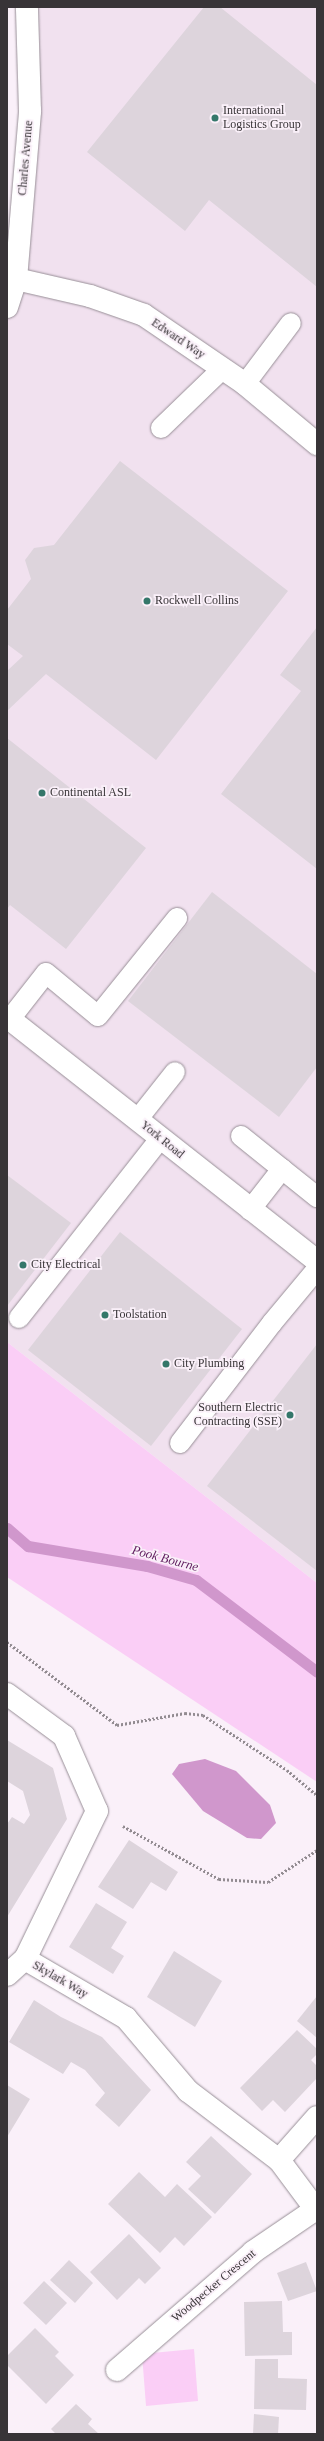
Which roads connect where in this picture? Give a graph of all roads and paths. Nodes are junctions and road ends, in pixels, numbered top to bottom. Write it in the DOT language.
graph roads {
  1 [pos="27,7"];
  2 [pos="16,279"];
  3 [pos="7,307"];
  4 [pos="291,323"];
  5 [pos="222,369"];
  6 [pos="245,384"];
  7 [pos="161,428"];
  8 [pos="317,444"];
  9 [pos="178,918"];
  10 [pos="9,1018"];
  11 [pos="174,1072"];
  12 [pos="137,1120"];
  13 [pos="241,1136"];
  14 [pos="160,1138"];
  15 [pos="282,1169"];
  16 [pos="317,1197"];
  17 [pos="250,1210"];
  18 [pos="317,1261"];
  19 [pos="317,1269"];
  20 [pos="19,1318"];
  21 [pos="180,1443"];
  22 [pos="7,1642"];
  23 [pos="7,1694"];
  24 [pos="317,1794"];
  25 [pos="96,1810"];
  26 [pos="317,1850"];
  27 [pos="25,1959"];
  28 [pos="7,1975"];
  29 [pos="317,2117"];
  30 [pos="278,2160"];
  31 [pos="316,2210"];
  32 [pos="117,2370"];
  1 -- 2 [label="street, Charles Avenue"];
  2 -- 3 [label="street, Charles Avenue"];
  2 -- 5 [label="street, Edward Way"];
  4 -- 6 [label="lane"];
  5 -- 6 [label="street, Edward Way"];
  5 -- 7 [label="lane"];
  6 -- 8 [label="street, Edward Way"];
  9 -- 10 [label="lane"];
  10 -- 12 [label="street, York Road"];
  11 -- 12 [label="lane"];
  12 -- 14 [label="street, York Road"];
  13 -- 15 [label="lane"];
  14 -- 17 [label="street, York Road"];
  14 -- 20 [label="lane"];
  15 -- 16 [label="lane"];
  15 -- 17 [label="lane"];
  17 -- 18 [label="street, York Road"];
  19 -- 21 [label="lane"];
  22 -- 24 [label="path"];
  23 -- 25 [label="street"];
  25 -- 26 [label="path"];
  25 -- 27 [label="street, Skylark Way"];
  27 -- 28 [label="street"];
  27 -- 30 [label="street, Skylark Way"];
  29 -- 30 [label="street"];
  30 -- 31 [label="street, Woodpecker Crescent"];
  31 -- 32 [label="street, Woodpecker Crescent"];
}
